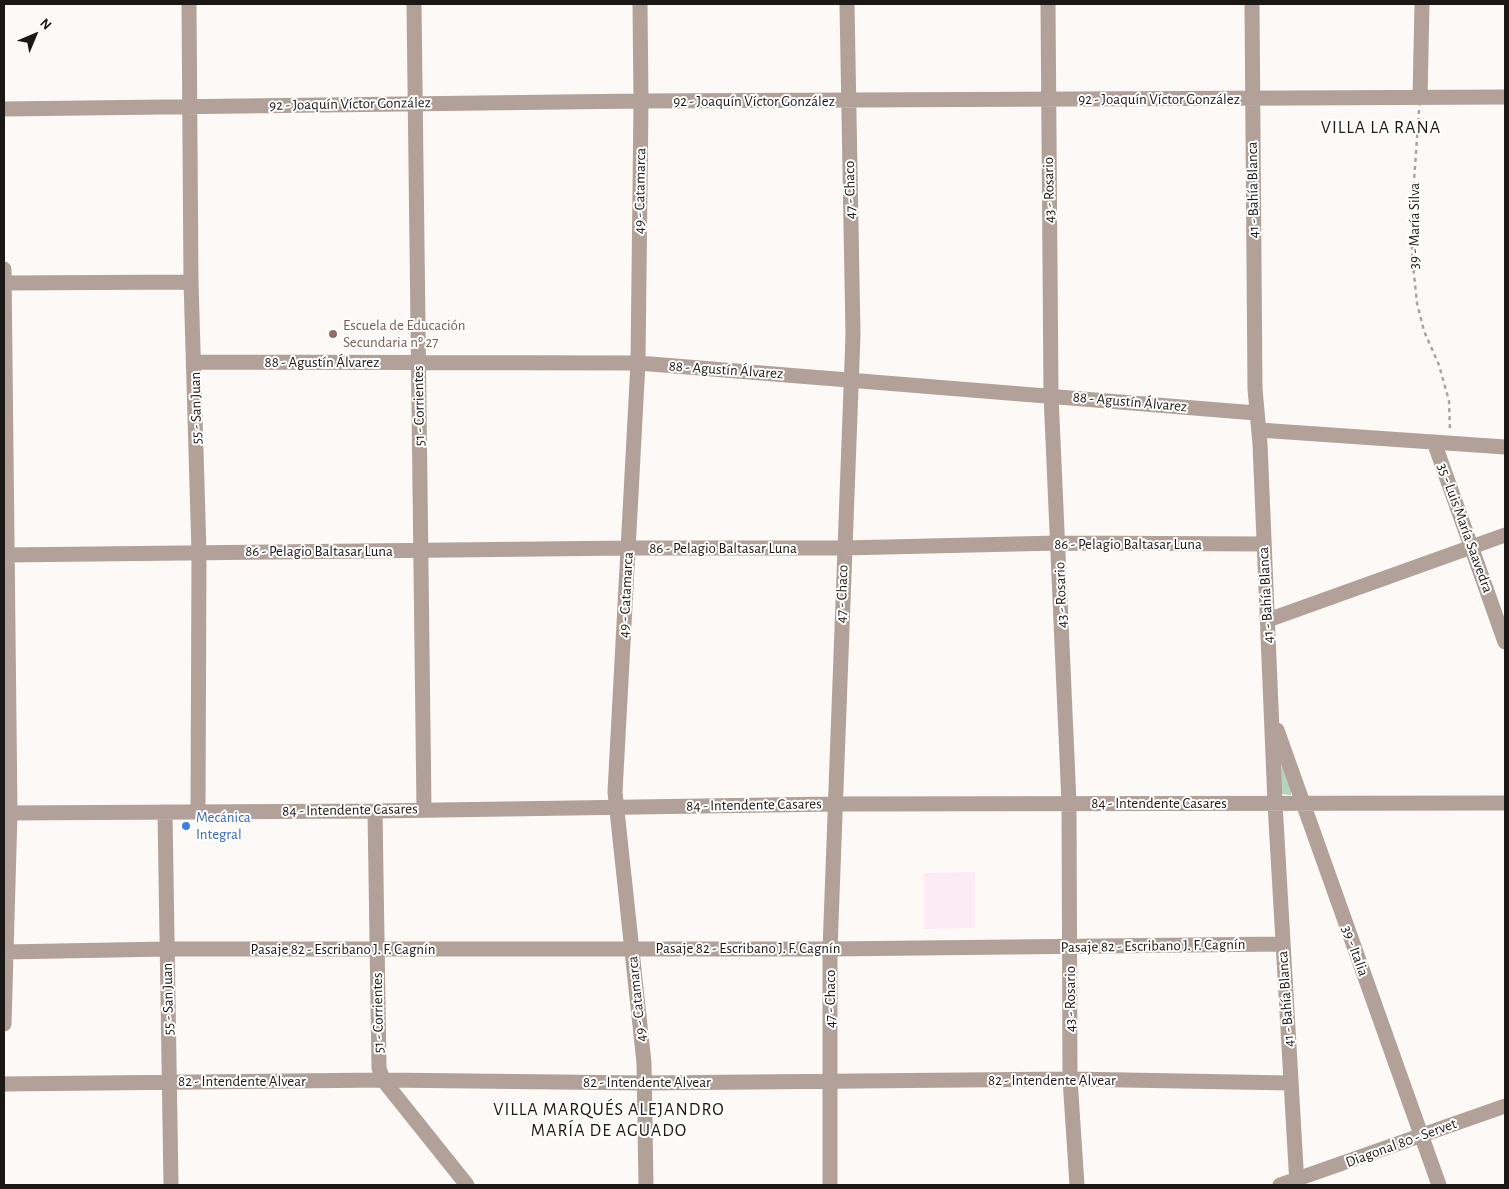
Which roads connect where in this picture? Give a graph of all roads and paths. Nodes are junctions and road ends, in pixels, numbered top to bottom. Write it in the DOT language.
graph roads {
  1 [pos="189,4"];
  2 [pos="414,4"];
  3 [pos="640,4"];
  4 [pos="847,4"];
  5 [pos="1048,4"];
  6 [pos="1252,4"];
  7 [pos="1422,4"];
  8 [pos="1505,97"];
  9 [pos="1048,98"];
  10 [pos="1420,98"];
  11 [pos="1252,99"];
  12 [pos="641,101"];
  13 [pos="848,101"];
  14 [pos="415,103"];
  15 [pos="190,106"];
  16 [pos="4,110"];
  17 [pos="4,278"];
  18 [pos="191,282"];
  19 [pos="195,362"];
  20 [pos="418,362"];
  21 [pos="638,363"];
  22 [pos="851,380"];
  23 [pos="1051,395"];
  24 [pos="1256,413"];
  25 [pos="1259,430"];
  26 [pos="1434,442"];
  27 [pos="1450,443"];
  28 [pos="1505,447"];
  29 [pos="1505,535"];
  30 [pos="1058,543"];
  31 [pos="1263,544"];
  32 [pos="1471,547"];
  33 [pos="629,548"];
  34 [pos="843,548"];
  35 [pos="421,551"];
  36 [pos="198,552"];
  37 [pos="6,555"];
  38 [pos="1268,620"];
  39 [pos="1505,642"];
  40 [pos="1272,715"];
  41 [pos="1069,803"];
  42 [pos="1275,803"];
  43 [pos="1302,803"];
  44 [pos="1505,803"];
  45 [pos="834,804"];
  46 [pos="616,808"];
  47 [pos="424,809"];
  48 [pos="375,811"];
  49 [pos="165,812"];
  50 [pos="198,812"];
  51 [pos="7,813"];
  52 [pos="1282,944"];
  53 [pos="1070,947"];
  54 [pos="632,948"];
  55 [pos="168,949"];
  56 [pos="377,949"];
  57 [pos="830,949"];
  58 [pos="5,952"];
  59 [pos="4,1024"];
  60 [pos="1070,1079"];
  61 [pos="383,1080"];
  62 [pos="831,1080"];
  63 [pos="169,1081"];
  64 [pos="644,1083"];
  65 [pos="1291,1083"];
  66 [pos="4,1084"];
  67 [pos="1505,1106"];
  68 [pos="1422,1136"];
  69 [pos="1297,1183"];
  70 [pos="171,1185"];
  71 [pos="467,1185"];
  72 [pos="646,1185"];
  73 [pos="830,1185"];
  74 [pos="1077,1185"];
  75 [pos="1280,1185"];
  76 [pos="1439,1185"];
  1 -- 15 [label="street, 55 - San Juan"];
  2 -- 14 [label="street, 51 - Corrientes"];
  3 -- 12 [label="street, 49 - Catamarca"];
  4 -- 13 [label="street, 47 - Chaco"];
  5 -- 9 [label="street, 43 - Rosario"];
  6 -- 11 [label="street, 41 - Bahía Blanca"];
  7 -- 10 [label="street"];
  8 -- 10 [label="street, 92 - Joaquín Víctor González"];
  9 -- 11 [label="street, 92 - Joaquín Víctor González"];
  9 -- 13 [label="street, 92 - Joaquín Víctor González"];
  9 -- 23 [label="street, 43 - Rosario"];
  10 -- 11 [label="street, 92 - Joaquín Víctor González"];
  10 -- 27 [label="path, 39 - María Silva"];
  11 -- 24 [label="street, 41 - Bahía Blanca"];
  12 -- 13 [label="street, 92 - Joaquín Víctor González"];
  12 -- 14 [label="street, 92 - Joaquín Víctor González"];
  12 -- 21 [label="street, 49 - Catamarca"];
  13 -- 22 [label="street, 47 - Chaco"];
  14 -- 15 [label="street, 92 - Joaquín Víctor González"];
  14 -- 20 [label="street, 51 - Corrientes"];
  15 -- 16 [label="street, 92 - Joaquín Víctor González"];
  15 -- 18 [label="street, 55 - San Juan"];
  17 -- 18 [label="street"];
  17 -- 37 [label="street"];
  18 -- 19 [label="street, 55 - San Juan"];
  19 -- 20 [label="street, 88 - Agustín Álvarez"];
  19 -- 36 [label="street, 55 - San Juan"];
  20 -- 21 [label="street, 88 - Agustín Álvarez"];
  20 -- 35 [label="street, 51 - Corrientes"];
  21 -- 22 [label="street, 88 - Agustín Álvarez"];
  21 -- 33 [label="street, 49 - Catamarca"];
  22 -- 23 [label="street, 88 - Agustín Álvarez"];
  22 -- 34 [label="street, 47 - Chaco"];
  23 -- 24 [label="street, 88 - Agustín Álvarez"];
  23 -- 30 [label="street, 43 - Rosario"];
  24 -- 25 [label="street, 41 - Bahía Blanca"];
  25 -- 26 [label="street"];
  25 -- 31 [label="street, 41 - Bahía Blanca"];
  26 -- 27 [label="street"];
  26 -- 32 [label="street, 35 - Luis María Saavedra"];
  27 -- 28 [label="street"];
  29 -- 32 [label="street"];
  30 -- 31 [label="street, 86 - Pelagio Baltasar Luna"];
  30 -- 34 [label="street, 86 - Pelagio Baltasar Luna"];
  30 -- 41 [label="street, 43 - Rosario"];
  31 -- 38 [label="street, 41 - Bahía Blanca"];
  32 -- 38 [label="street"];
  32 -- 39 [label="street, 35 - Luis María Saavedra"];
  33 -- 34 [label="street, 86 - Pelagio Baltasar Luna"];
  33 -- 35 [label="street, 86 - Pelagio Baltasar Luna"];
  33 -- 46 [label="street, 49 - Catamarca"];
  34 -- 45 [label="street, 47 - Chaco"];
  35 -- 36 [label="street, 86 - Pelagio Baltasar Luna"];
  35 -- 47 [label="street, 51 - Corrientes"];
  36 -- 37 [label="street, 86 - Pelagio Baltasar Luna"];
  36 -- 50 [label="street, 55 - San Juan"];
  37 -- 51 [label="street"];
  38 -- 40 [label="street, 41 - Bahía Blanca"];
  40 -- 42 [label="street, 41 - Bahía Blanca"];
  40 -- 43 [label="street, 39 - Italia"];
  41 -- 42 [label="street, 84 - Intendente Casares"];
  41 -- 45 [label="street, 84 - Intendente Casares"];
  41 -- 53 [label="street, 43 - Rosario"];
  42 -- 43 [label="street, 84 - Intendente Casares"];
  42 -- 52 [label="street, 41 - Bahía Blanca"];
  43 -- 44 [label="street, 84 - Intendente Casares"];
  43 -- 68 [label="street, 39 - Italia"];
  45 -- 46 [label="street, 84 - Intendente Casares"];
  45 -- 57 [label="street, 47 - Chaco"];
  46 -- 47 [label="street, 84 - Intendente Casares"];
  46 -- 54 [label="street, 49 - Catamarca"];
  47 -- 48 [label="street, 84 - Intendente Casares"];
  48 -- 50 [label="street, 84 - Intendente Casares"];
  48 -- 56 [label="street, 51 - Corrientes"];
  49 -- 50 [label="street, 84 - Intendente Casares"];
  49 -- 51 [label="street, 84 - Intendente Casares"];
  49 -- 55 [label="street, 55 - San Juan"];
  51 -- 58 [label="street"];
  52 -- 53 [label="street, Pasaje 82 - Escribano J. F. Cagnín"];
  52 -- 65 [label="street, 41 - Bahía Blanca"];
  53 -- 57 [label="street, Pasaje 82 - Escribano J. F. Cagnín"];
  53 -- 60 [label="street, 43 - Rosario"];
  54 -- 56 [label="street, Pasaje 82 - Escribano J. F. Cagnín"];
  54 -- 57 [label="street, Pasaje 82 - Escribano J. F. Cagnín"];
  54 -- 64 [label="street, 49 - Catamarca"];
  55 -- 56 [label="street, Pasaje 82 - Escribano J. F. Cagnín"];
  55 -- 58 [label="street, Pasaje 82 - Escribano J. F. Cagnín"];
  55 -- 63 [label="street, 55 - San Juan"];
  56 -- 61 [label="street, 51 - Corrientes"];
  57 -- 62 [label="street, 47 - Chaco"];
  58 -- 59 [label="street"];
  60 -- 62 [label="street, 82 - Intendente Alvear"];
  60 -- 65 [label="street, 82 - Intendente Alvear"];
  60 -- 74 [label="street, 43 - Rosario"];
  61 -- 63 [label="street, 82 - Intendente Alvear"];
  61 -- 64 [label="street, 82 - Intendente Alvear"];
  61 -- 71 [label="street, 51 - Corrientes"];
  62 -- 64 [label="street, 82 - Intendente Alvear"];
  62 -- 73 [label="street, 47 - Chaco"];
  63 -- 66 [label="street, 82 - Intendente Alvear"];
  63 -- 70 [label="street, 55 - San Juan"];
  64 -- 72 [label="street, 49 - Catamarca"];
  65 -- 69 [label="street, 41 - Bahía Blanca"];
  67 -- 68 [label="street, Diagonal 80 - Servet"];
  68 -- 69 [label="street, Diagonal 80 - Servet"];
  68 -- 76 [label="street, 39 - Italia"];
  69 -- 75 [label="street, Diagonal 80 - Servet"];
}
